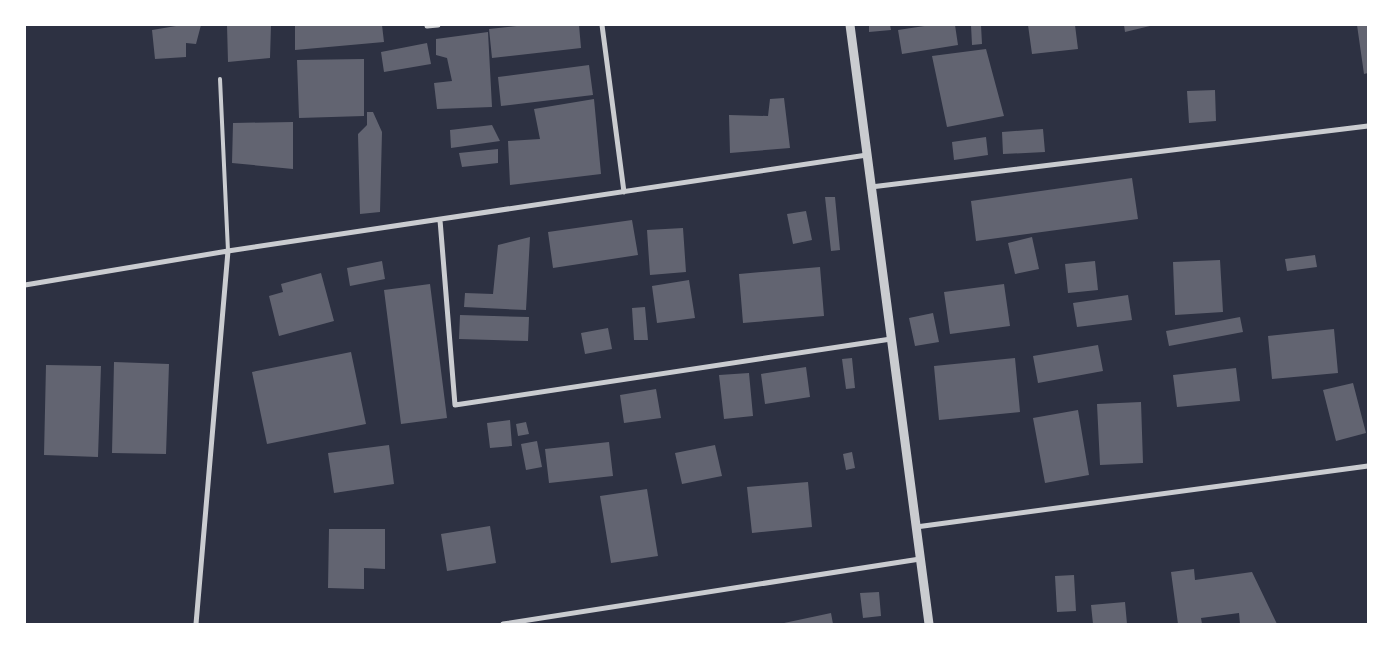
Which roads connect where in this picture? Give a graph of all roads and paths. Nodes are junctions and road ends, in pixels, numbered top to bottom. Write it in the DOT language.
graph roads {
  1 [pos="438,25"];
  2 [pos="602,25"];
  3 [pos="850,25"];
  4 [pos="427,26"];
  5 [pos="220,79"];
  6 [pos="1368,126"];
  7 [pos="867,155"];
  8 [pos="871,187"];
  9 [pos="624,192"];
  10 [pos="440,220"];
  11 [pos="228,252"];
  12 [pos="25,285"];
  13 [pos="891,339"];
  14 [pos="1368,466"];
  15 [pos="916,527"];
  16 [pos="920,559"];
  17 [pos="196,624"];
  18 [pos="503,624"];
  19 [pos="929,624"];
  1 -- 4 [label="street"];
  2 -- 9 [label="street"];
  3 -- 7 [label="street"];
  5 -- 11 [label="lane"];
  6 -- 8 [label="street"];
  7 -- 8 [label="street"];
  7 -- 9 [label="street"];
  8 -- 13 [label="street"];
  9 -- 10 [label="street"];
  10 -- 11 [label="street"];
  10 -- 13 [label="street"];
  11 -- 12 [label="street"];
  11 -- 17 [label="street"];
  13 -- 15 [label="street"];
  14 -- 15 [label="street"];
  15 -- 16 [label="street"];
  16 -- 18 [label="street"];
  16 -- 19 [label="street"];
}
